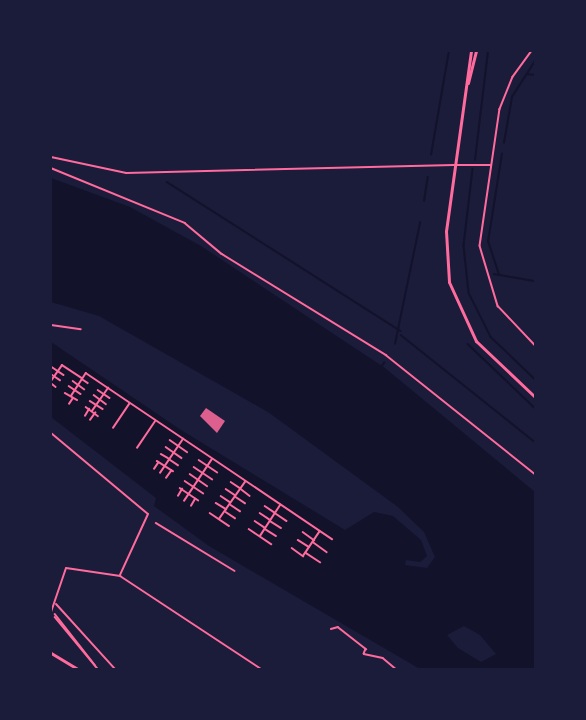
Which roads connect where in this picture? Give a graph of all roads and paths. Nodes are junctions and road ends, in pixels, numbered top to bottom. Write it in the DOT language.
graph roads {
  1 [pos="471,51"];
  2 [pos="476,51"];
  3 [pos="532,51"];
  4 [pos="465,96"];
  5 [pos="51,157"];
  6 [pos="455,165"];
  7 [pos="490,165"];
  8 [pos="51,168"];
  9 [pos="51,325"];
  10 [pos="81,328"];
  11 [pos="86,330"];
  12 [pos="535,345"];
  13 [pos="56,362"];
  14 [pos="62,365"];
  15 [pos="52,367"];
  16 [pos="58,371"];
  17 [pos="51,374"];
  18 [pos="64,375"];
  19 [pos="54,376"];
  20 [pos="82,379"];
  21 [pos="60,380"];
  22 [pos="73,381"];
  23 [pos="88,383"];
  24 [pos="52,385"];
  25 [pos="78,385"];
  26 [pos="69,386"];
  27 [pos="108,388"];
  28 [pos="84,389"];
  29 [pos="75,390"];
  30 [pos="98,390"];
  31 [pos="81,394"];
  32 [pos="104,394"];
  33 [pos="69,395"];
  34 [pos="94,395"];
  35 [pos="535,397"];
  36 [pos="110,398"];
  37 [pos="100,399"];
  38 [pos="64,400"];
  39 [pos="76,400"];
  40 [pos="90,401"];
  41 [pos="130,403"];
  42 [pos="69,404"];
  43 [pos="106,404"];
  44 [pos="96,405"];
  45 [pos="86,407"];
  46 [pos="103,409"];
  47 [pos="92,411"];
  48 [pos="85,416"];
  49 [pos="98,416"];
  50 [pos="90,420"];
  51 [pos="156,421"];
  52 [pos="113,428"];
  53 [pos="51,434"];
  54 [pos="183,438"];
  55 [pos="171,440"];
  56 [pos="178,446"];
  57 [pos="166,447"];
  58 [pos="137,448"];
  59 [pos="187,452"];
  60 [pos="174,453"];
  61 [pos="161,454"];
  62 [pos="182,458"];
  63 [pos="213,458"];
  64 [pos="169,459"];
  65 [pos="199,460"];
  66 [pos="178,465"];
  67 [pos="165,466"];
  68 [pos="207,466"];
  69 [pos="194,467"];
  70 [pos="154,469"];
  71 [pos="217,472"];
  72 [pos="203,473"];
  73 [pos="160,474"];
  74 [pos="190,474"];
  75 [pos="535,474"];
  76 [pos="166,478"];
  77 [pos="212,479"];
  78 [pos="198,480"];
  79 [pos="185,481"];
  80 [pos="245,481"];
  81 [pos="231,482"];
  82 [pos="207,486"];
  83 [pos="193,487"];
  84 [pos="240,488"];
  85 [pos="226,489"];
  86 [pos="203,493"];
  87 [pos="189,494"];
  88 [pos="178,496"];
  89 [pos="221,496"];
  90 [pos="235,496"];
  91 [pos="250,496"];
  92 [pos="184,501"];
  93 [pos="216,502"];
  94 [pos="230,503"];
  95 [pos="245,503"];
  96 [pos="281,505"];
  97 [pos="191,506"];
  98 [pos="265,506"];
  99 [pos="225,510"];
  100 [pos="240,511"];
  101 [pos="210,513"];
  102 [pos="260,513"];
  103 [pos="275,513"];
  104 [pos="235,518"];
  105 [pos="219,519"];
  106 [pos="270,520"];
  107 [pos="255,521"];
  108 [pos="287,521"];
  109 [pos="156,523"];
  110 [pos="229,526"];
  111 [pos="265,528"];
  112 [pos="281,528"];
  113 [pos="249,529"];
  114 [pos="320,531"];
  115 [pos="303,532"];
  116 [pos="260,536"];
  117 [pos="276,536"];
  118 [pos="332,539"];
  119 [pos="298,540"];
  120 [pos="313,540"];
  121 [pos="271,543"];
  122 [pos="309,547"];
  123 [pos="292,548"];
  124 [pos="306,552"];
  125 [pos="327,552"];
  126 [pos="320,562"];
  127 [pos="235,571"];
  128 [pos="120,576"];
  129 [pos="56,604"];
  130 [pos="51,612"];
  131 [pos="55,616"];
  132 [pos="331,629"];
  133 [pos="51,653"];
  134 [pos="78,669"];
  135 [pos="98,669"];
  136 [pos="115,669"];
  137 [pos="261,669"];
  138 [pos="396,669"];
  1 -- 4 [label="street"];
  2 -- 4 [label="street"];
  3 -- 7 [label="lane"];
  4 -- 6 [label="street"];
  5 -- 6 [label="street"];
  6 -- 7 [label="lane"];
  6 -- 35 [label="street"];
  7 -- 12 [label="lane"];
  8 -- 75 [label="path"];
  9 -- 10 [label="street"];
  10 -- 11 [label="lane"];
  13 -- 14 [label="path"];
  14 -- 16 [label="path"];
  14 -- 20 [label="path"];
  15 -- 16 [label="path"];
  16 -- 18 [label="path"];
  16 -- 19 [label="path"];
  17 -- 19 [label="path"];
  19 -- 21 [label="path"];
  19 -- 24 [label="path"];
  20 -- 23 [label="path"];
  20 -- 25 [label="path"];
  20 -- 27 [label="path"];
  22 -- 25 [label="path"];
  25 -- 28 [label="path"];
  25 -- 29 [label="path"];
  26 -- 29 [label="path"];
  27 -- 32 [label="path"];
  27 -- 41 [label="path"];
  29 -- 31 [label="path"];
  29 -- 33 [label="path"];
  30 -- 32 [label="path"];
  32 -- 36 [label="path"];
  32 -- 37 [label="path"];
  33 -- 38 [label="path"];
  33 -- 39 [label="path"];
  33 -- 42 [label="path"];
  34 -- 37 [label="path"];
  37 -- 43 [label="path"];
  37 -- 44 [label="path"];
  40 -- 44 [label="path"];
  41 -- 51 [label="path"];
  41 -- 52 [label="path"];
  44 -- 46 [label="path"];
  44 -- 47 [label="path"];
  45 -- 47 [label="path"];
  47 -- 48 [label="path"];
  47 -- 49 [label="path"];
  47 -- 50 [label="path"];
  51 -- 54 [label="path"];
  51 -- 58 [label="path"];
  53 -- 128 [label="street"];
  54 -- 56 [label="path"];
  54 -- 63 [label="path"];
  55 -- 56 [label="path"];
  56 -- 59 [label="path"];
  56 -- 60 [label="path"];
  57 -- 60 [label="path"];
  60 -- 62 [label="path"];
  60 -- 64 [label="path"];
  61 -- 64 [label="path"];
  63 -- 68 [label="path"];
  63 -- 80 [label="path"];
  64 -- 66 [label="path"];
  64 -- 67 [label="path"];
  65 -- 68 [label="path"];
  67 -- 70 [label="path"];
  67 -- 73 [label="path"];
  67 -- 76 [label="path"];
  68 -- 71 [label="path"];
  68 -- 72 [label="path"];
  69 -- 72 [label="path"];
  72 -- 77 [label="path"];
  72 -- 78 [label="path"];
  74 -- 78 [label="path"];
  78 -- 82 [label="path"];
  78 -- 83 [label="path"];
  79 -- 83 [label="path"];
  80 -- 84 [label="path"];
  80 -- 96 [label="path"];
  81 -- 84 [label="path"];
  83 -- 86 [label="path"];
  83 -- 87 [label="path"];
  84 -- 90 [label="path"];
  84 -- 91 [label="path"];
  85 -- 90 [label="path"];
  87 -- 88 [label="path"];
  87 -- 92 [label="path"];
  87 -- 97 [label="path"];
  89 -- 94 [label="path"];
  90 -- 94 [label="path"];
  90 -- 95 [label="path"];
  93 -- 99 [label="path"];
  94 -- 99 [label="path"];
  94 -- 100 [label="path"];
  96 -- 103 [label="path"];
  96 -- 114 [label="path"];
  98 -- 103 [label="path"];
  99 -- 104 [label="path"];
  99 -- 105 [label="path"];
  101 -- 105 [label="path"];
  102 -- 106 [label="path"];
  103 -- 106 [label="path"];
  103 -- 108 [label="path"];
  105 -- 110 [label="path"];
  106 -- 111 [label="path"];
  106 -- 112 [label="path"];
  107 -- 111 [label="path"];
  109 -- 127 [label="path"];
  111 -- 116 [label="path"];
  111 -- 117 [label="path"];
  113 -- 116 [label="path"];
  114 -- 118 [label="path"];
  114 -- 120 [label="path"];
  115 -- 120 [label="path"];
  116 -- 121 [label="path"];
  119 -- 122 [label="path"];
  120 -- 122 [label="path"];
  120 -- 125 [label="path"];
  122 -- 124 [label="path"];
  123 -- 124 [label="path"];
  124 -- 126 [label="path"];
  128 -- 129 [label="street"];
  128 -- 137 [label="street"];
  129 -- 130 [label="street"];
  129 -- 136 [label="street"];
  131 -- 135 [label="path"];
  132 -- 138 [label="path"];
  133 -- 134 [label="street"];
}
